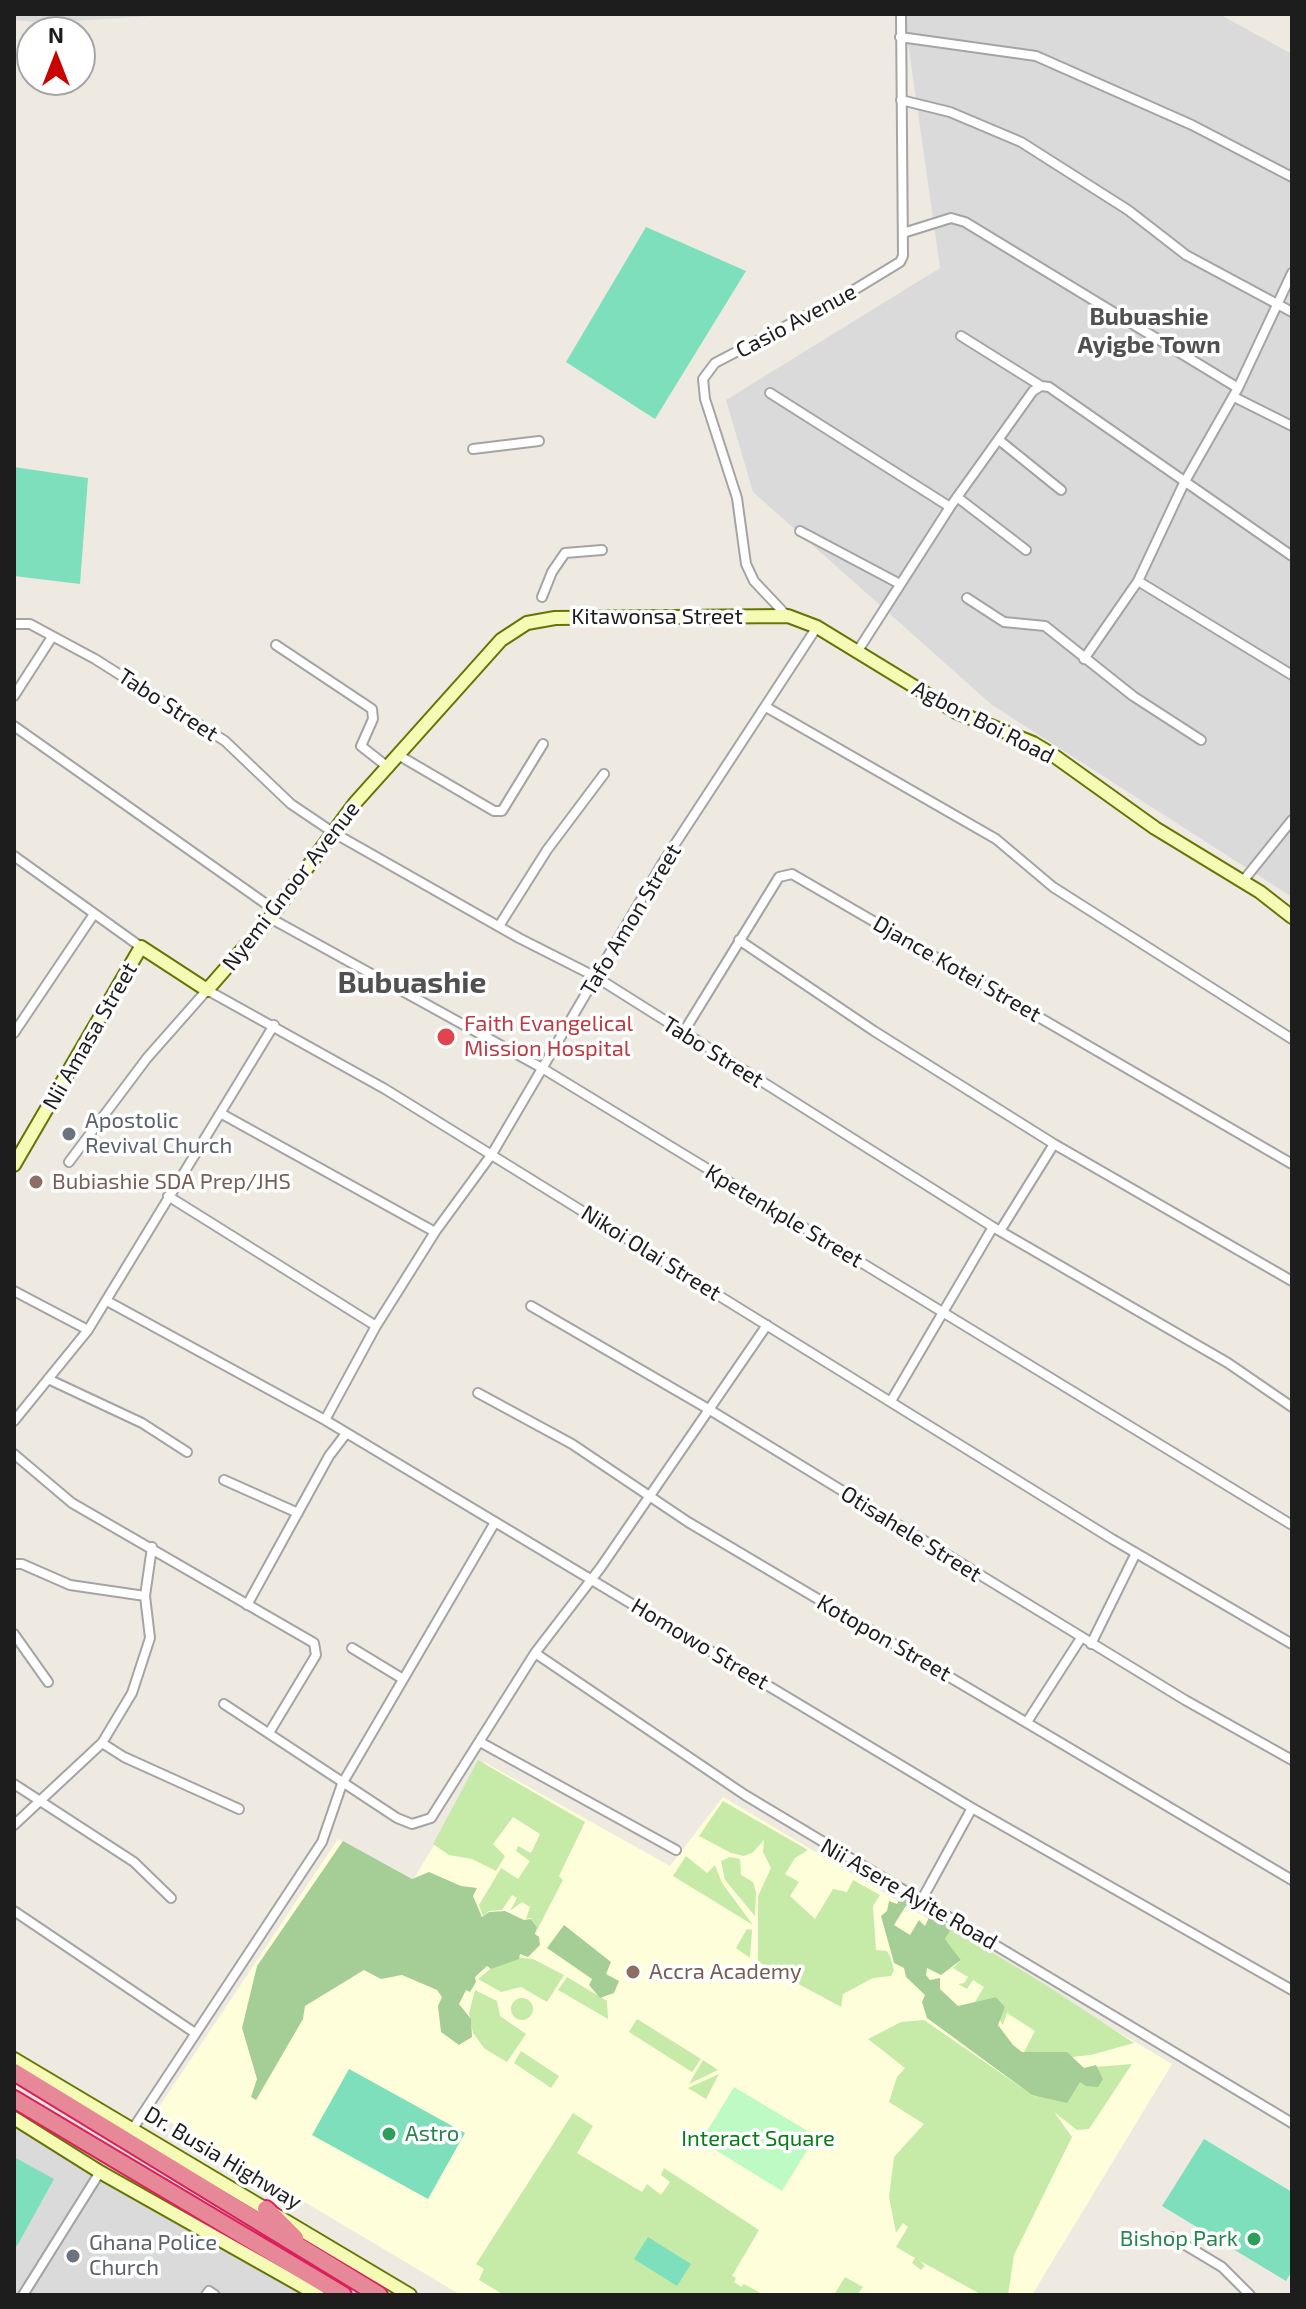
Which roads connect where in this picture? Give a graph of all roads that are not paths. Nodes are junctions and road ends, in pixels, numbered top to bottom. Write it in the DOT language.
graph roads {
  1 [pos="901,14"];
  2 [pos="900,37"];
  3 [pos="901,100"];
  4 [pos="1292,177"];
  5 [pos="903,233"];
  6 [pos="1292,273"];
  7 [pos="1278,304"];
  8 [pos="1292,312"];
  9 [pos="961,336"];
  10 [pos="1041,386"];
  11 [pos="1238,388"];
  12 [pos="770,393"];
  13 [pos="1234,397"];
  14 [pos="1292,426"];
  15 [pos="999,440"];
  16 [pos="539,441"];
  17 [pos="473,449"];
  18 [pos="1184,483"];
  19 [pos="1061,490"];
  20 [pos="957,497"];
  21 [pos="950,507"];
  22 [pos="800,531"];
  23 [pos="602,550"];
  24 [pos="1026,550"];
  25 [pos="1292,556"];
  26 [pos="1138,581"];
  27 [pos="898,583"];
  28 [pos="542,597"];
  29 [pos="967,598"];
  30 [pos="788,616"];
  31 [pos="527,623"];
  32 [pos="14,624"];
  33 [pos="817,627"];
  34 [pos="52,637"];
  35 [pos="276,645"];
  36 [pos="857,652"];
  37 [pos="1084,659"];
  38 [pos="1292,675"];
  39 [pos="14,696"];
  40 [pos="766,707"];
  41 [pos="14,726"];
  42 [pos="1201,740"];
  43 [pos="543,744"];
  44 [pos="400,756"];
  45 [pos="389,768"];
  46 [pos="604,774"];
  47 [pos="1292,820"];
  48 [pos="334,833"];
  49 [pos="14,856"];
  50 [pos="1243,881"];
  51 [pos="94,914"];
  52 [pos="273,914"];
  53 [pos="1292,917"];
  54 [pos="499,926"];
  55 [pos="739,940"];
  56 [pos="141,947"];
  57 [pos="596,977"];
  58 [pos="207,990"];
  59 [pos="274,1025"];
  60 [pos="14,1033"];
  61 [pos="683,1033"];
  62 [pos="1292,1039"];
  63 [pos="542,1068"];
  64 [pos="222,1114"];
  65 [pos="1054,1144"];
  66 [pos="492,1154"];
  67 [pos="69,1162"];
  68 [pos="1292,1164"];
  69 [pos="14,1165"];
  70 [pos="168,1196"];
  71 [pos="997,1229"];
  72 [pos="435,1232"];
  73 [pos="1292,1281"];
  74 [pos="14,1291"];
  75 [pos="107,1301"];
  76 [pos="531,1306"];
  77 [pos="945,1312"];
  78 [pos="767,1325"];
  79 [pos="376,1326"];
  80 [pos="88,1330"];
  81 [pos="48,1379"];
  82 [pos="478,1393"];
  83 [pos="891,1401"];
  84 [pos="1292,1407"];
  85 [pos="710,1410"];
  86 [pos="325,1420"];
  87 [pos="14,1421"];
  88 [pos="345,1435"];
  89 [pos="187,1452"];
  90 [pos="14,1454"];
  91 [pos="224,1480"];
  92 [pos="652,1495"];
  93 [pos="298,1513"];
  94 [pos="494,1524"];
  95 [pos="1292,1525"];
  96 [pos="152,1547"];
  97 [pos="1136,1553"];
  98 [pos="14,1564"];
  99 [pos="591,1579"];
  100 [pos="145,1596"];
  101 [pos="247,1605"];
  102 [pos="14,1634"];
  103 [pos="1081,1638"];
  104 [pos="1091,1644"];
  105 [pos="1292,1644"];
  106 [pos="352,1648"];
  107 [pos="535,1653"];
  108 [pos="403,1679"];
  109 [pos="48,1682"];
  110 [pos="224,1704"];
  111 [pos="1027,1722"];
  112 [pos="269,1733"];
  113 [pos="480,1742"];
  114 [pos="102,1743"];
  115 [pos="1292,1760"];
  116 [pos="14,1784"];
  117 [pos="342,1784"];
  118 [pos="37,1801"];
  119 [pos="972,1808"];
  120 [pos="239,1809"];
  121 [pos="14,1825"];
  122 [pos="676,1850"];
  123 [pos="1292,1880"];
  124 [pos="171,1898"];
  125 [pos="921,1901"];
  126 [pos="14,1911"];
  127 [pos="1292,1990"];
  128 [pos="195,2033"];
  129 [pos="14,2059"];
  130 [pos="14,2072"];
  131 [pos="14,2099"];
  132 [pos="14,2118"];
  133 [pos="1292,2123"];
  134 [pos="132,2130"];
  135 [pos="100,2172"];
  136 [pos="266,2209"];
  137 [pos="1172,2237"];
  138 [pos="313,2256"];
  139 [pos="23,2295"];
  140 [pos="206,2295"];
  141 [pos="215,2295"];
  142 [pos="318,2295"];
  143 [pos="343,2295"];
  144 [pos="379,2295"];
  145 [pos="410,2295"];
  146 [pos="1250,2295"];
  1 -- 2 [label="street, Casio Avenue"];
  2 -- 3 [label="street, Casio Avenue"];
  2 -- 4 [label="street"];
  3 -- 5 [label="street, Casio Avenue"];
  3 -- 7 [label="street"];
  5 -- 11 [label="street"];
  5 -- 30 [label="street, Casio Avenue"];
  6 -- 7 [label="street"];
  7 -- 8 [label="street"];
  7 -- 11 [label="street"];
  9 -- 10 [label="street"];
  10 -- 15 [label="street"];
  10 -- 18 [label="street"];
  11 -- 13 [label="street"];
  12 -- 21 [label="street"];
  13 -- 14 [label="street"];
  13 -- 18 [label="street"];
  15 -- 19 [label="street"];
  15 -- 20 [label="street"];
  16 -- 17 [label="street"];
  18 -- 25 [label="street"];
  18 -- 26 [label="street"];
  20 -- 21 [label="street"];
  20 -- 24 [label="street"];
  21 -- 27 [label="street"];
  22 -- 27 [label="street"];
  23 -- 28 [label="street"];
  26 -- 37 [label="street"];
  26 -- 38 [label="street"];
  27 -- 36 [label="street"];
  29 -- 37 [label="street"];
  30 -- 31 [label="street, Kitawonsa Street"];
  30 -- 33 [label="street, Agbon Boi Road"];
  31 -- 44 [label="street, Nyemi Gnoor Avenue"];
  32 -- 34 [label="street, Tabo Street"];
  33 -- 36 [label="street, Agbon Boi Road"];
  33 -- 40 [label="street, Tafo Amon Street"];
  34 -- 39 [label="street"];
  34 -- 48 [label="street, Tabo Street"];
  35 -- 45 [label="street"];
  36 -- 50 [label="street, Agbon Boi Road"];
  37 -- 42 [label="street"];
  40 -- 57 [label="street, Tafo Amon Street"];
  40 -- 62 [label="street"];
  41 -- 52 [label="street, Kpetenkple Street"];
  43 -- 44 [label="street"];
  44 -- 45 [label="street, Nyemi Gnoor Avenue"];
  45 -- 48 [label="street, Nyemi Gnoor Avenue"];
  46 -- 54 [label="street"];
  47 -- 50 [label="street"];
  48 -- 52 [label="street, Nyemi Gnoor Avenue"];
  48 -- 54 [label="street, Tabo Street"];
  49 -- 51 [label="street, Nikoi Olai Street"];
  50 -- 53 [label="street, Agbon Boi Road"];
  51 -- 56 [label="street, Nikoi Olai Street"];
  51 -- 60 [label="street"];
  52 -- 58 [label="street, Nyemi Gnoor Avenue"];
  52 -- 63 [label="street, Kpetenkple Street"];
  54 -- 57 [label="street, Tabo Street"];
  55 -- 61 [label="street, Djance Kotei Street"];
  55 -- 65 [label="street"];
  55 -- 68 [label="street, Djance Kotei Street"];
  56 -- 58 [label="street, Nikoi Olai Street"];
  56 -- 69 [label="street, Nii Amasa Street"];
  57 -- 61 [label="street, Tabo Street"];
  57 -- 63 [label="street, Tafo Amon Street"];
  58 -- 59 [label="street, Nikoi Olai Street"];
  58 -- 67 [label="street, Nyemi Gnoor Avenue"];
  59 -- 64 [label="street"];
  59 -- 66 [label="street, Nikoi Olai Street"];
  61 -- 71 [label="street, Tabo Street"];
  63 -- 66 [label="street, Tafo Amon Street"];
  63 -- 77 [label="street, Kpetenkple Street"];
  64 -- 70 [label="street"];
  64 -- 72 [label="street"];
  65 -- 71 [label="street"];
  65 -- 73 [label="street"];
  66 -- 72 [label="street, Tafo Amon Street"];
  66 -- 78 [label="street, Nikoi Olai Street"];
  70 -- 75 [label="street"];
  70 -- 79 [label="street"];
  71 -- 77 [label="street"];
  71 -- 84 [label="street, Tabo Street"];
  72 -- 79 [label="street, Tafo Amon Street"];
  74 -- 80 [label="street"];
  75 -- 80 [label="street"];
  75 -- 86 [label="street, Homowo Street"];
  76 -- 85 [label="street, Otisahele Street"];
  77 -- 83 [label="street"];
  77 -- 95 [label="street, Kpetenkple Street"];
  78 -- 83 [label="street, Nikoi Olai Street"];
  78 -- 85 [label="street"];
  79 -- 86 [label="street, Tafo Amon Street"];
  80 -- 81 [label="street"];
  81 -- 87 [label="street"];
  81 -- 89 [label="street"];
  82 -- 92 [label="street, Kotopon Street"];
  83 -- 97 [label="street, Nikoi Olai Street"];
  85 -- 92 [label="street"];
  85 -- 103 [label="street, Otisahele Street"];
  86 -- 88 [label="street, Homowo Street"];
  88 -- 93 [label="street"];
  88 -- 94 [label="street, Homowo Street"];
  90 -- 96 [label="street"];
  91 -- 93 [label="street"];
  92 -- 99 [label="street"];
  92 -- 111 [label="street, Kotopon Street"];
  93 -- 101 [label="street"];
  94 -- 99 [label="street, Homowo Street"];
  94 -- 108 [label="street"];
  96 -- 100 [label="street"];
  96 -- 101 [label="street"];
  97 -- 104 [label="street"];
  97 -- 105 [label="street, Nikoi Olai Street"];
  98 -- 100 [label="street"];
  99 -- 107 [label="street"];
  99 -- 119 [label="street, Homowo Street"];
  100 -- 114 [label="street"];
  101 -- 112 [label="street"];
  102 -- 109 [label="street"];
  103 -- 104 [label="street, Otisahele Street"];
  103 -- 111 [label="street"];
  104 -- 115 [label="street, Otisahele Street"];
  106 -- 108 [label="street"];
  107 -- 113 [label="street"];
  107 -- 125 [label="street, Nii Asere Ayite Road"];
  108 -- 117 [label="street"];
  110 -- 112 [label="street"];
  111 -- 123 [label="street, Kotopon Street"];
  112 -- 117 [label="street"];
  113 -- 117 [label="street"];
  113 -- 122 [label="street"];
  114 -- 118 [label="street"];
  114 -- 120 [label="street"];
  116 -- 118 [label="street"];
  117 -- 128 [label="street"];
  118 -- 121 [label="street"];
  118 -- 124 [label="street"];
  119 -- 125 [label="street"];
  119 -- 127 [label="street, Homowo Street"];
  125 -- 133 [label="street, Nii Asere Ayite Road"];
  126 -- 128 [label="street"];
  128 -- 134 [label="street"];
  129 -- 134 [label="street, Dr. Busia Highway"];
  130 -- 138 [label="highway, Dr. Busia Highway"];
  131 -- 143 [label="highway"];
  132 -- 135 [label="street"];
  134 -- 136 [label="street, Dr. Busia Highway"];
  135 -- 139 [label="street"];
  135 -- 142 [label="street"];
  136 -- 138 [label="highway"];
  136 -- 145 [label="street, Dr. Busia Highway"];
  137 -- 146 [label="street"];
  138 -- 144 [label="highway, Dr. Busia Highway"];
  140 -- 141 [label="street"];
}
